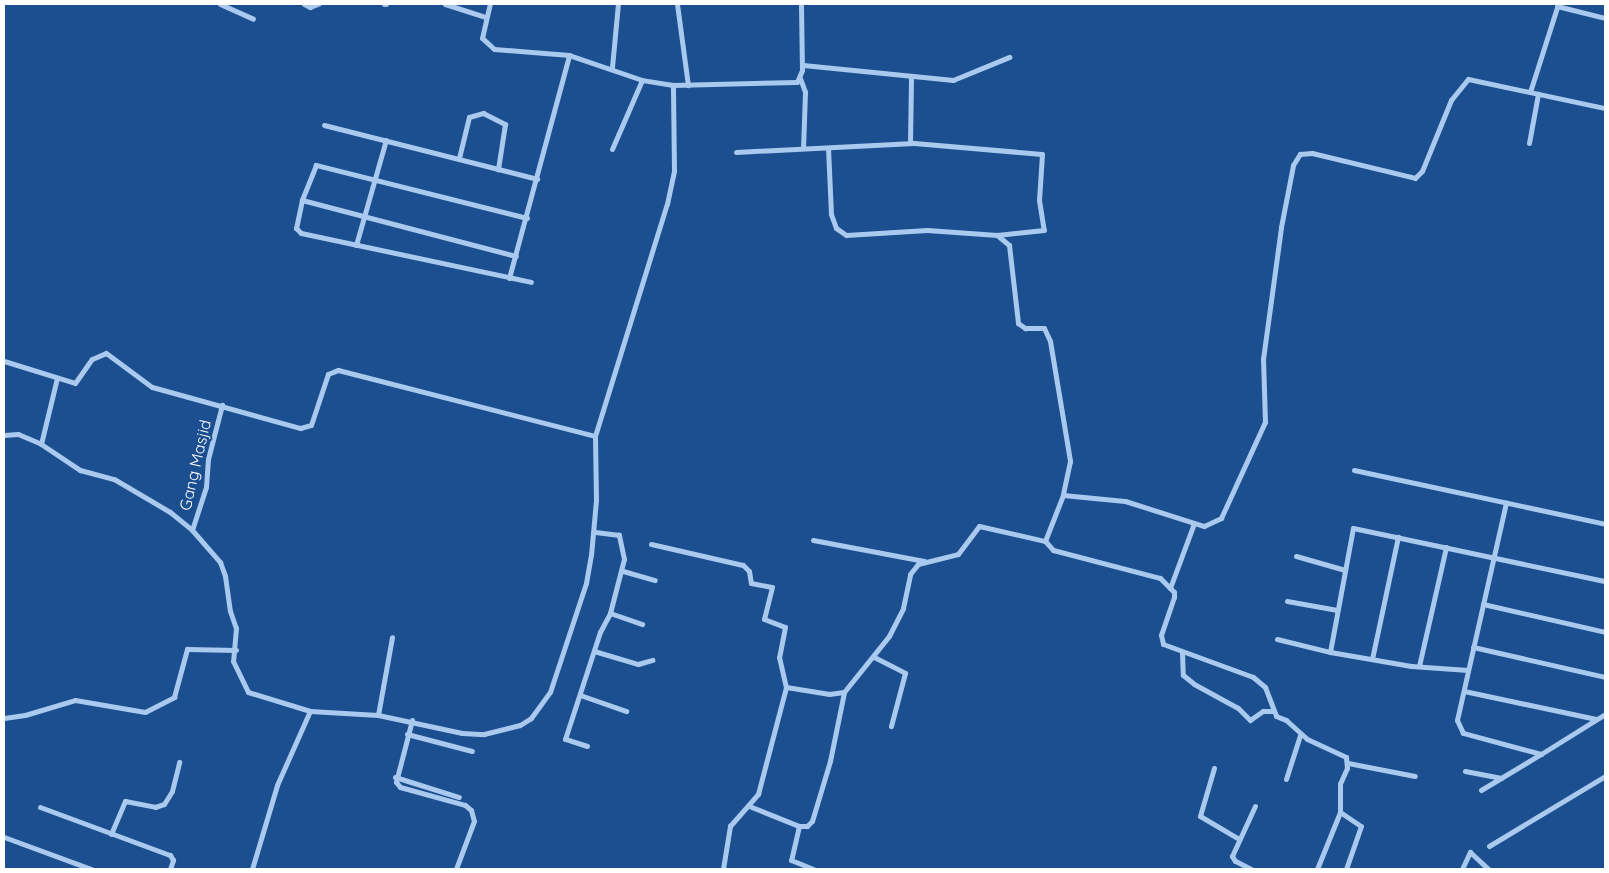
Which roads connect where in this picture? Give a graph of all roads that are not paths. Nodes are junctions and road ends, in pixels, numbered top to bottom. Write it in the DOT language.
graph roads {
  1 [pos="220,4"];
  2 [pos="304,4"];
  3 [pos="318,4"];
  4 [pos="445,4"];
  5 [pos="490,4"];
  6 [pos="618,4"];
  7 [pos="677,4"];
  8 [pos="801,4"];
  9 [pos="1557,5"];
  10 [pos="485,17"];
  11 [pos="1605,18"];
  12 [pos="253,19"];
  13 [pos="569,55"];
  14 [pos="1009,57"];
  15 [pos="803,65"];
  16 [pos="612,67"];
  17 [pos="800,78"];
  18 [pos="911,78"];
  19 [pos="642,80"];
  20 [pos="673,85"];
  21 [pos="688,85"];
  22 [pos="1530,92"];
  23 [pos="1538,94"];
  24 [pos="1605,108"];
  25 [pos="324,125"];
  26 [pos="386,140"];
  27 [pos="910,143"];
  28 [pos="1529,143"];
  29 [pos="802,148"];
  30 [pos="612,149"];
  31 [pos="828,149"];
  32 [pos="736,152"];
  33 [pos="459,158"];
  34 [pos="498,169"];
  35 [pos="376,178"];
  36 [pos="537,179"];
  37 [pos="302,200"];
  38 [pos="366,216"];
  39 [pos="527,218"];
  40 [pos="997,235"];
  41 [pos="356,245"];
  42 [pos="516,256"];
  43 [pos="509,278"];
  44 [pos="531,282"];
  45 [pos="4,361"];
  46 [pos="58,378"];
  47 [pos="222,405"];
  48 [pos="4,435"];
  49 [pos="595,436"];
  50 [pos="41,444"];
  51 [pos="1354,470"];
  52 [pos="1063,495"];
  53 [pos="1506,502"];
  54 [pos="1194,523"];
  55 [pos="1605,524"];
  56 [pos="192,530"];
  57 [pos="593,532"];
  58 [pos="1398,537"];
  59 [pos="813,540"];
  60 [pos="1045,541"];
  61 [pos="651,544"];
  62 [pos="1446,547"];
  63 [pos="1296,556"];
  64 [pos="1494,556"];
  65 [pos="927,562"];
  66 [pos="623,570"];
  67 [pos="1345,570"];
  68 [pos="655,580"];
  69 [pos="1605,580"];
  70 [pos="1170,588"];
  71 [pos="1287,601"];
  72 [pos="1483,604"];
  73 [pos="1337,610"];
  74 [pos="610,613"];
  75 [pos="642,624"];
  76 [pos="1605,632"];
  77 [pos="392,637"];
  78 [pos="1277,639"];
  79 [pos="1473,647"];
  80 [pos="236,650"];
  81 [pos="594,651"];
  82 [pos="1182,652"];
  83 [pos="1330,652"];
  84 [pos="874,657"];
  85 [pos="1372,659"];
  86 [pos="652,660"];
  87 [pos="1419,666"];
  88 [pos="1468,670"];
  89 [pos="1605,677"];
  90 [pos="786,687"];
  91 [pos="1464,691"];
  92 [pos="844,692"];
  93 [pos="580,695"];
  94 [pos="626,710"];
  95 [pos="310,711"];
  96 [pos="1273,711"];
  97 [pos="1605,714"];
  98 [pos="378,715"];
  99 [pos="4,718"];
  100 [pos="1596,719"];
  101 [pos="412,720"];
  102 [pos="891,726"];
  103 [pos="407,734"];
  104 [pos="1300,735"];
  105 [pos="587,746"];
  106 [pos="472,751"];
  107 [pos="1541,754"];
  108 [pos="179,762"];
  109 [pos="1348,762"];
  110 [pos="1214,768"];
  111 [pos="1465,771"];
  112 [pos="1415,776"];
  113 [pos="1605,776"];
  114 [pos="395,777"];
  115 [pos="1501,778"];
  116 [pos="1286,779"];
  117 [pos="1481,790"];
  118 [pos="459,797"];
  119 [pos="749,806"];
  120 [pos="1255,806"];
  121 [pos="40,807"];
  122 [pos="1340,812"];
  123 [pos="799,826"];
  124 [pos="112,834"];
  125 [pos="4,837"];
  126 [pos="1239,839"];
  127 [pos="1489,846"];
  128 [pos="90,869"];
  129 [pos="170,869"];
  130 [pos="252,869"];
  131 [pos="456,869"];
  132 [pos="723,869"];
  133 [pos="813,869"];
  134 [pos="1251,869"];
  135 [pos="1317,869"];
  136 [pos="1346,869"];
  137 [pos="1462,869"];
  138 [pos="1488,869"];
  1 -- 12 [label="street"];
  2 -- 3 [label="street"];
  4 -- 10 [label="street"];
  5 -- 10 [label="street"];
  6 -- 16 [label="street"];
  7 -- 21 [label="street"];
  8 -- 15 [label="street"];
  9 -- 11 [label="street"];
  9 -- 22 [label="street"];
  10 -- 13 [label="street"];
  13 -- 16 [label="street"];
  13 -- 36 [label="street"];
  14 -- 18 [label="street"];
  15 -- 17 [label="street"];
  15 -- 18 [label="street"];
  16 -- 19 [label="street"];
  17 -- 21 [label="street"];
  17 -- 29 [label="street"];
  18 -- 27 [label="street"];
  19 -- 20 [label="street"];
  19 -- 30 [label="street"];
  20 -- 21 [label="street"];
  20 -- 49 [label="street"];
  22 -- 23 [label="street"];
  22 -- 54 [label="street"];
  23 -- 24 [label="street"];
  23 -- 28 [label="street"];
  25 -- 26 [label="street"];
  26 -- 33 [label="street"];
  26 -- 35 [label="street"];
  27 -- 31 [label="street"];
  27 -- 40 [label="street"];
  29 -- 31 [label="street"];
  29 -- 32 [label="street"];
  31 -- 40 [label="street"];
  33 -- 34 [label="street"];
  33 -- 34 [label="street"];
  34 -- 36 [label="street"];
  35 -- 37 [label="street"];
  35 -- 38 [label="street"];
  35 -- 39 [label="street"];
  36 -- 39 [label="street"];
  37 -- 38 [label="street"];
  37 -- 41 [label="street"];
  38 -- 41 [label="street"];
  38 -- 42 [label="street"];
  39 -- 42 [label="street"];
  40 -- 52 [label="street"];
  41 -- 43 [label="street"];
  42 -- 43 [label="street"];
  43 -- 44 [label="street"];
  45 -- 46 [label="street"];
  46 -- 47 [label="street"];
  46 -- 50 [label="street"];
  47 -- 49 [label="street"];
  47 -- 56 [label="street, Gang Masjid"];
  48 -- 50 [label="street"];
  49 -- 57 [label="street"];
  50 -- 56 [label="street"];
  51 -- 53 [label="street"];
  52 -- 54 [label="street"];
  52 -- 60 [label="street"];
  53 -- 55 [label="street"];
  53 -- 64 [label="street"];
  54 -- 70 [label="street"];
  56 -- 80 [label="street"];
  57 -- 66 [label="street"];
  57 -- 101 [label="street"];
  58 -- 62 [label="street"];
  58 -- 67 [label="street"];
  58 -- 85 [label="street"];
  59 -- 65 [label="street"];
  60 -- 65 [label="street"];
  60 -- 70 [label="street"];
  61 -- 90 [label="street"];
  62 -- 64 [label="street"];
  62 -- 87 [label="street"];
  63 -- 67 [label="street"];
  64 -- 69 [label="street"];
  64 -- 72 [label="street"];
  65 -- 84 [label="street"];
  66 -- 68 [label="street"];
  66 -- 74 [label="street"];
  67 -- 73 [label="street"];
  70 -- 82 [label="street"];
  71 -- 73 [label="street"];
  72 -- 76 [label="street"];
  72 -- 79 [label="street"];
  73 -- 83 [label="street"];
  74 -- 75 [label="street"];
  74 -- 81 [label="street"];
  77 -- 98 [label="street"];
  78 -- 83 [label="street"];
  79 -- 88 [label="street"];
  79 -- 89 [label="street"];
  80 -- 95 [label="street"];
  80 -- 99 [label="street"];
  81 -- 86 [label="street"];
  81 -- 93 [label="street"];
  82 -- 96 [label="street"];
  82 -- 96 [label="street"];
  83 -- 85 [label="street"];
  84 -- 92 [label="street"];
  84 -- 102 [label="street"];
  85 -- 87 [label="street"];
  87 -- 88 [label="street"];
  88 -- 91 [label="street"];
  90 -- 92 [label="street"];
  90 -- 119 [label="street"];
  91 -- 100 [label="street"];
  91 -- 107 [label="street"];
  92 -- 123 [label="street"];
  93 -- 94 [label="street"];
  93 -- 105 [label="street"];
  95 -- 98 [label="street"];
  95 -- 130 [label="street"];
  96 -- 104 [label="street"];
  97 -- 100 [label="street"];
  98 -- 101 [label="street"];
  100 -- 107 [label="street"];
  101 -- 103 [label="street"];
  103 -- 106 [label="street"];
  103 -- 114 [label="street"];
  104 -- 109 [label="street"];
  104 -- 116 [label="street"];
  107 -- 115 [label="street"];
  108 -- 124 [label="street"];
  109 -- 112 [label="street"];
  109 -- 122 [label="street"];
  110 -- 126 [label="street"];
  111 -- 115 [label="street"];
  113 -- 127 [label="street"];
  114 -- 118 [label="street"];
  114 -- 131 [label="street"];
  115 -- 117 [label="street"];
  119 -- 123 [label="street"];
  119 -- 132 [label="street"];
  120 -- 126 [label="street"];
  121 -- 124 [label="street"];
  122 -- 135 [label="street"];
  122 -- 136 [label="street"];
  123 -- 133 [label="street"];
  124 -- 129 [label="street"];
  125 -- 128 [label="street"];
  126 -- 134 [label="street"];
  137 -- 138 [label="street"];
}
